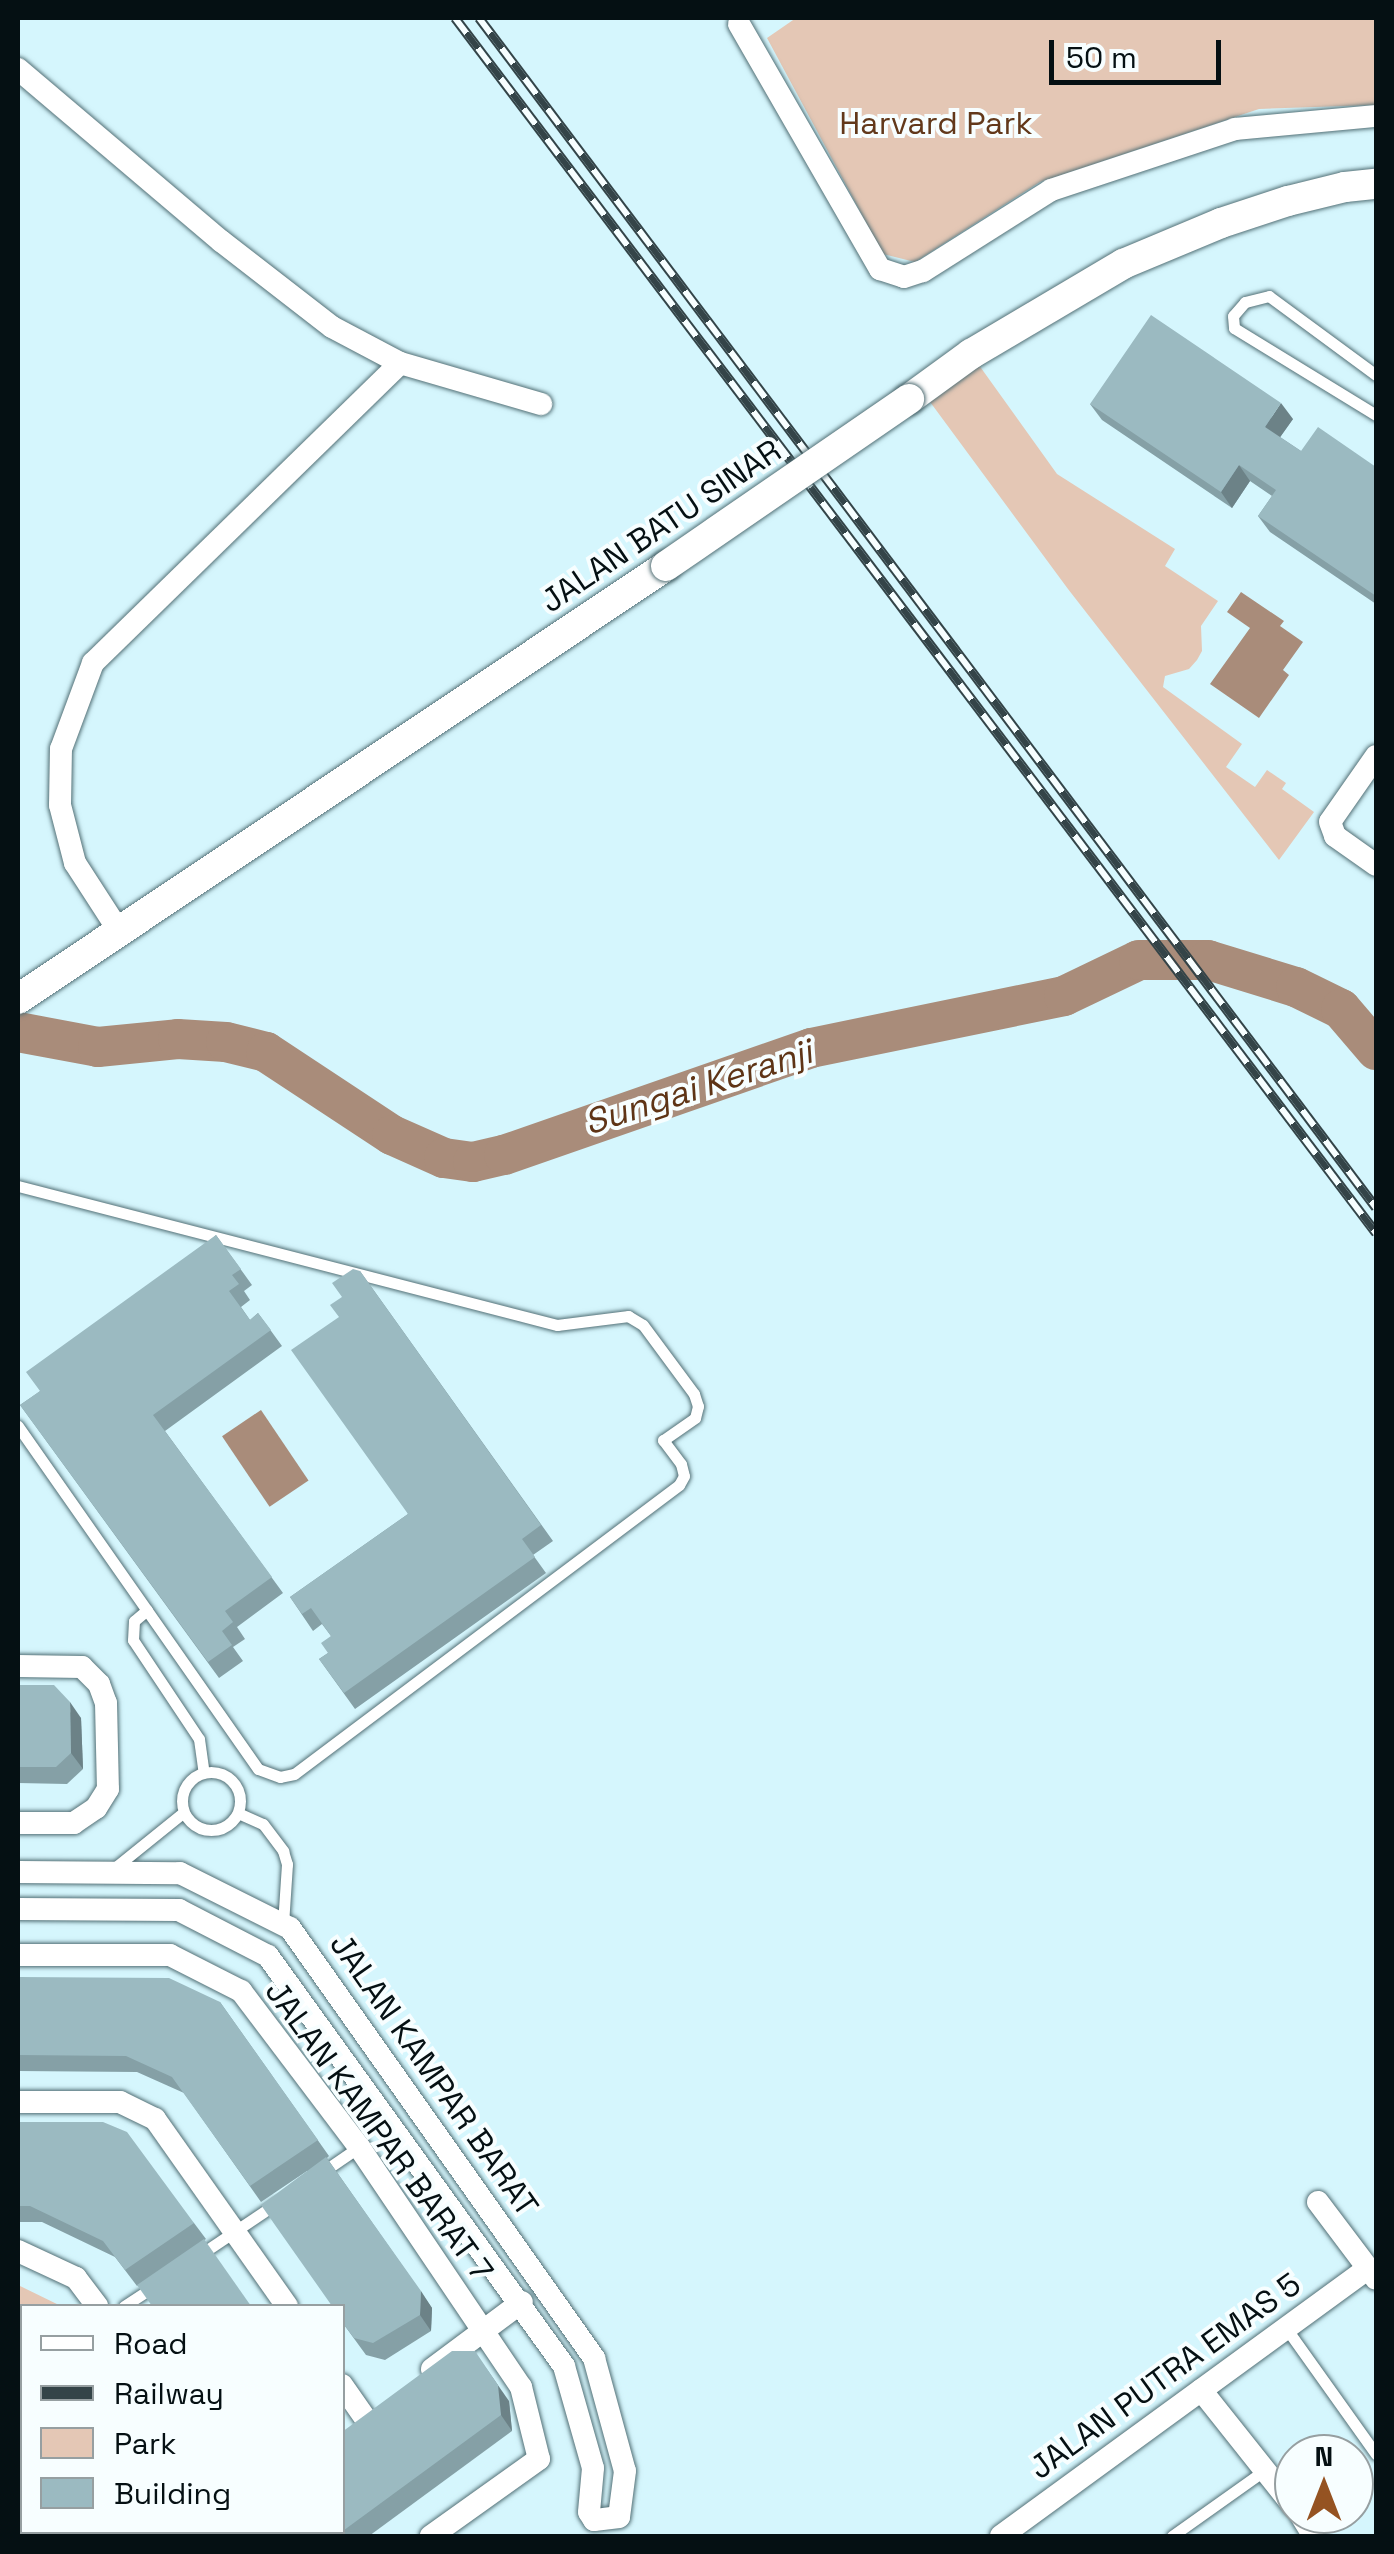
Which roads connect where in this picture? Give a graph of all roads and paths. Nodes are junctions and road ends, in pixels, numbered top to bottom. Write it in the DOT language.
graph roads {
  1 [pos="738,20"];
  2 [pos="18,69"];
  3 [pos="1376,116"];
  4 [pos="1376,184"];
  5 [pos="400,363"];
  6 [pos="1376,376"];
  7 [pos="541,404"];
  8 [pos="1376,415"];
  9 [pos="1376,756"];
  10 [pos="1376,865"];
  11 [pos="119,931"];
  12 [pos="18,999"];
  13 [pos="18,1186"];
  14 [pos="18,1426"];
  15 [pos="148,1610"];
  16 [pos="18,1666"];
  17 [pos="204,1773"];
  18 [pos="184,1812"];
  19 [pos="238,1813"];
  20 [pos="18,1823"];
  21 [pos="18,1872"];
  22 [pos="108,1872"];
  23 [pos="18,1910"];
  24 [pos="283,1925"];
  25 [pos="18,1955"];
  26 [pos="18,2102"];
  27 [pos="359,2147"];
  28 [pos="312,2179"];
  29 [pos="297,2189"];
  30 [pos="480,2196"];
  31 [pos="1318,2202"];
  32 [pos="456,2212"];
  33 [pos="235,2231"];
  34 [pos="18,2251"];
  35 [pos="187,2264"];
  36 [pos="172,2274"];
  37 [pos="1372,2274"];
  38 [pos="522,2302"];
  39 [pos="96,2304"];
  40 [pos="127,2304"];
  41 [pos="286,2304"];
  42 [pos="1286,2328"];
  43 [pos="482,2332"];
  44 [pos="409,2386"];
  45 [pos="345,2389"];
  46 [pos="1201,2390"];
  47 [pos="345,2432"];
  48 [pos="1376,2454"];
  49 [pos="1265,2470"];
  50 [pos="1274,2481"];
  51 [pos="431,2536"];
  52 [pos="1000,2536"];
  53 [pos="1172,2536"];
  1 -- 3 [label="street"];
  2 -- 5 [label="street"];
  4 -- 11 [label="street, JALAN BATU SINAR, bridge"];
  5 -- 7 [label="street"];
  5 -- 11 [label="street"];
  6 -- 8 [label="lane"];
  9 -- 10 [label="street"];
  11 -- 12 [label="street, JALAN BATU SINAR"];
  13 -- 15 [label="lane"];
  14 -- 15 [label="lane"];
  15 -- 17 [label="lane"];
  16 -- 20 [label="street"];
  17 -- 18 [label="lane"];
  17 -- 19 [label="lane"];
  18 -- 19 [label="lane"];
  18 -- 22 [label="lane"];
  19 -- 24 [label="lane"];
  21 -- 22 [label="street, JALAN KAMPAR BARAT"];
  22 -- 24 [label="street, JALAN KAMPAR BARAT"];
  23 -- 32 [label="street, JALAN KAMPAR BARAT"];
  24 -- 30 [label="street, JALAN KAMPAR BARAT"];
  25 -- 27 [label="street, JALAN KAMPAR BARAT 7"];
  26 -- 33 [label="street"];
  27 -- 28 [label="lane"];
  27 -- 43 [label="street, JALAN KAMPAR BARAT 7"];
  29 -- 33 [label="lane"];
  30 -- 32 [label="street"];
  30 -- 38 [label="street, JALAN KAMPAR BARAT"];
  31 -- 37 [label="street"];
  32 -- 38 [label="street, JALAN KAMPAR BARAT"];
  33 -- 35 [label="lane"];
  33 -- 41 [label="street"];
  34 -- 39 [label="street"];
  36 -- 40 [label="lane"];
  37 -- 42 [label="street, JALAN PUTRA EMAS 5"];
  38 -- 43 [label="street"];
  42 -- 46 [label="street, JALAN PUTRA EMAS 5"];
  42 -- 48 [label="lane"];
  43 -- 44 [label="street"];
  43 -- 51 [label="street, JALAN KAMPAR BARAT 7"];
  45 -- 47 [label="street"];
  46 -- 49 [label="street"];
  46 -- 52 [label="street, JALAN PUTRA EMAS 5"];
  49 -- 50 [label="street"];
  49 -- 53 [label="lane"];
}
